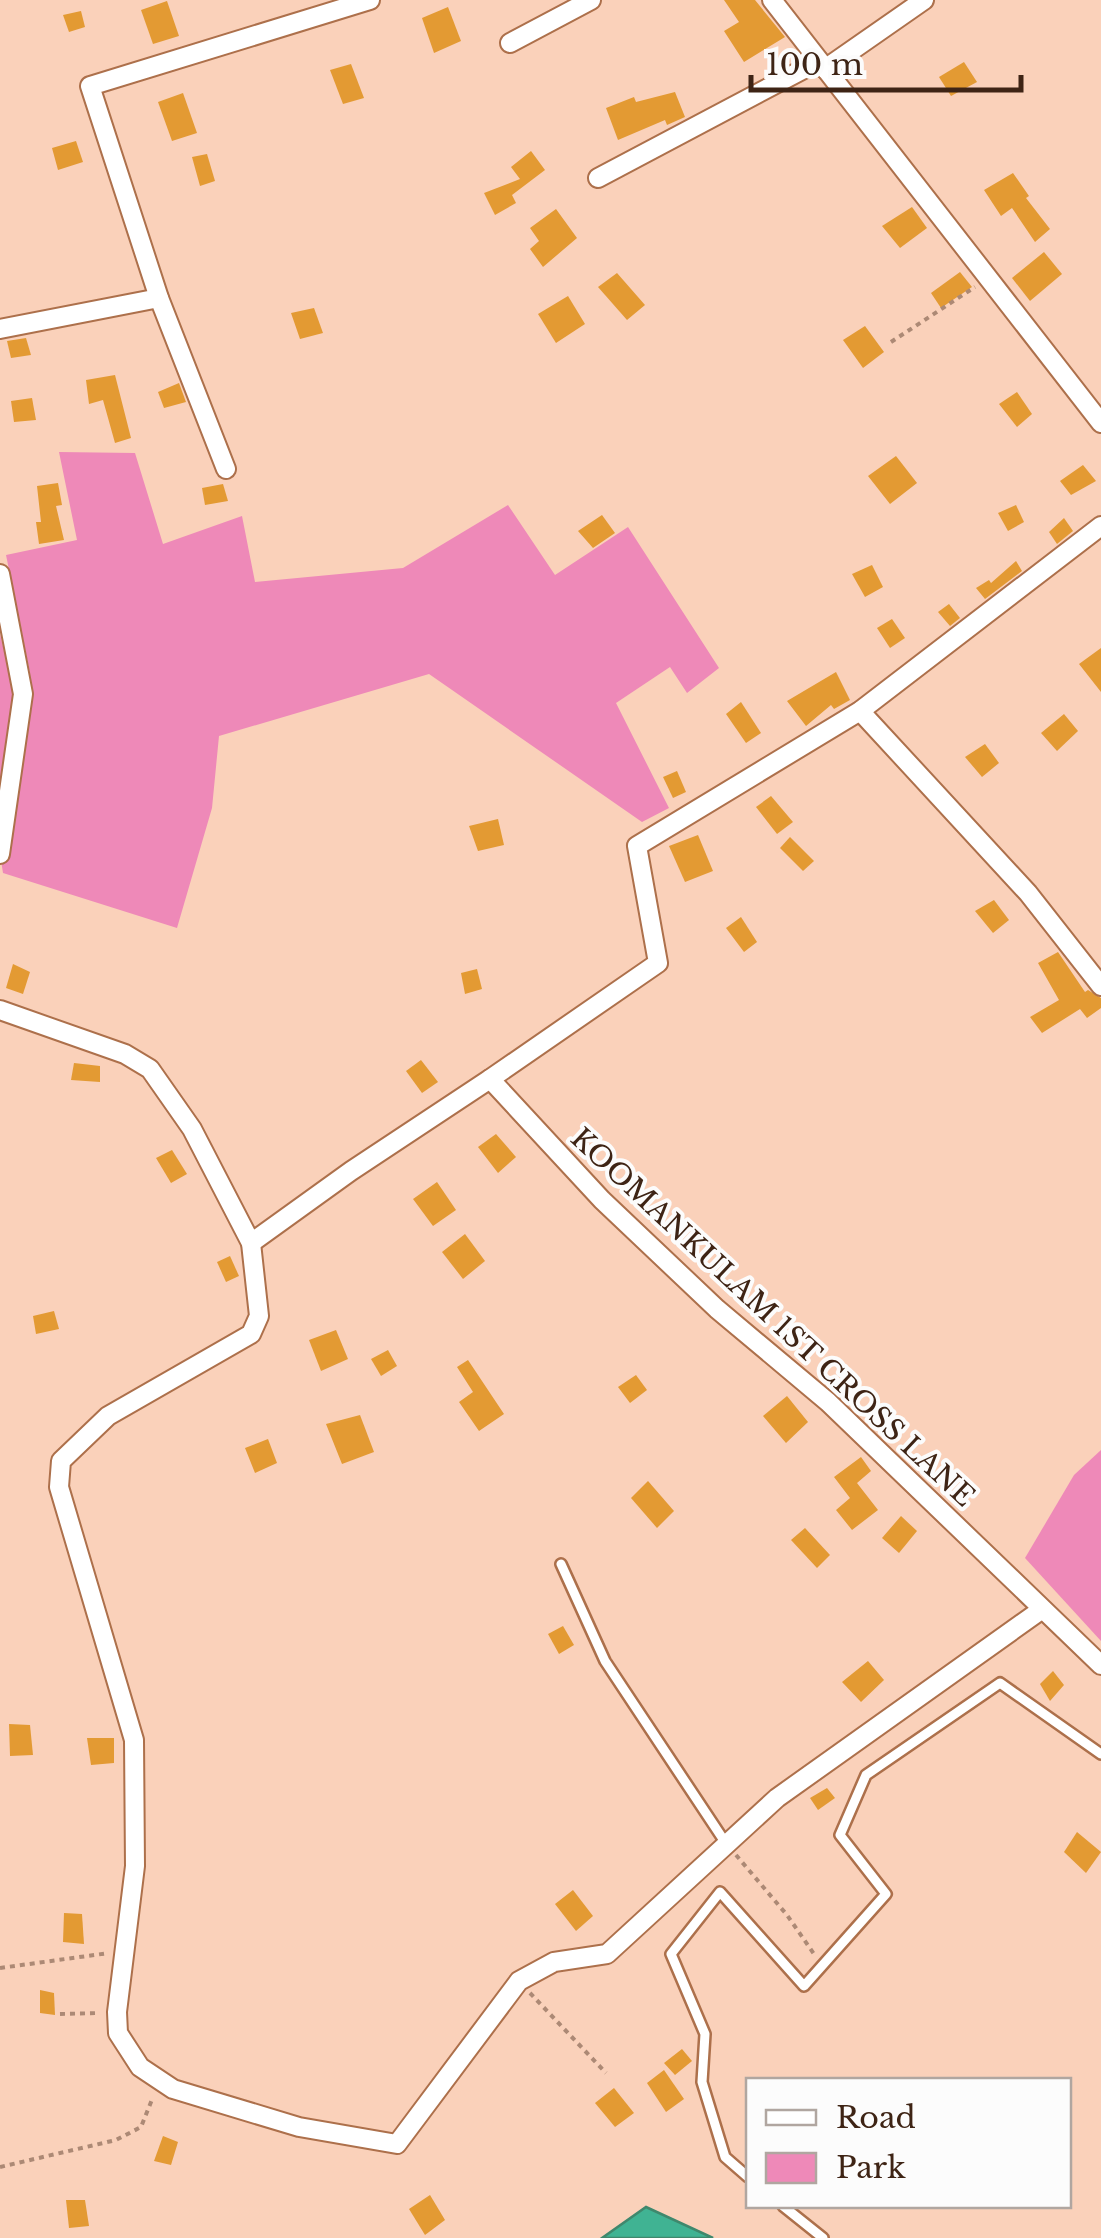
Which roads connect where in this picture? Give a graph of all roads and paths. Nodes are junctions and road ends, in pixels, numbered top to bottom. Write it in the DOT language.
graph roads {
  1 [pos="370,0"];
  2 [pos="592,0"];
  3 [pos="772,0"];
  4 [pos="924,0"];
  5 [pos="327,6"];
  6 [pos="510,44"];
  7 [pos="822,65"];
  8 [pos="598,178"];
  9 [pos="988,278"];
  10 [pos="159,298"];
  11 [pos="0,329"];
  12 [pos="891,342"];
  13 [pos="1101,423"];
  14 [pos="226,469"];
  15 [pos="1101,526"];
  16 [pos="0,574"];
  17 [pos="860,711"];
  18 [pos="0,854"];
  19 [pos="1101,986"];
  20 [pos="0,1010"];
  21 [pos="490,1079"];
  22 [pos="251,1242"];
  23 [pos="561,1564"];
  24 [pos="1041,1610"];
  25 [pos="1101,1664"];
  26 [pos="1101,1754"];
  27 [pos="727,1845"];
  28 [pos="124,1950"];
  29 [pos="822,1966"];
  30 [pos="0,1968"];
  31 [pos="520,1981"];
  32 [pos="117,2012"];
  33 [pos="60,2014"];
  34 [pos="606,2072"];
  35 [pos="160,2080"];
  36 [pos="0,2167"];
  37 [pos="746,2175"];
  38 [pos="785,2208"];
  39 [pos="822,2238"];
  1 -- 5 [label="street"];
  2 -- 6 [label="street"];
  3 -- 7 [label="street"];
  4 -- 7 [label="street"];
  5 -- 10 [label="street"];
  7 -- 8 [label="street"];
  7 -- 9 [label="street"];
  9 -- 12 [label="path"];
  9 -- 13 [label="street"];
  10 -- 11 [label="street"];
  10 -- 14 [label="street"];
  15 -- 17 [label="street"];
  16 -- 18 [label="street"];
  17 -- 19 [label="street"];
  17 -- 21 [label="street"];
  20 -- 22 [label="street"];
  21 -- 22 [label="street"];
  21 -- 24 [label="street, KOOMANKULAM 1ST CROSS LANE"];
  22 -- 28 [label="street"];
  23 -- 27 [label="lane"];
  24 -- 25 [label="street, KOOMANKULAM 1ST CROSS LANE"];
  24 -- 27 [label="street"];
  26 -- 29 [label="lane"];
  27 -- 29 [label="path"];
  27 -- 31 [label="street"];
  28 -- 30 [label="path"];
  28 -- 32 [label="street"];
  29 -- 37 [label="lane"];
  31 -- 34 [label="path"];
  31 -- 35 [label="street"];
  32 -- 33 [label="path"];
  32 -- 35 [label="street"];
  35 -- 36 [label="path"];
  38 -- 39 [label="lane"];
}
